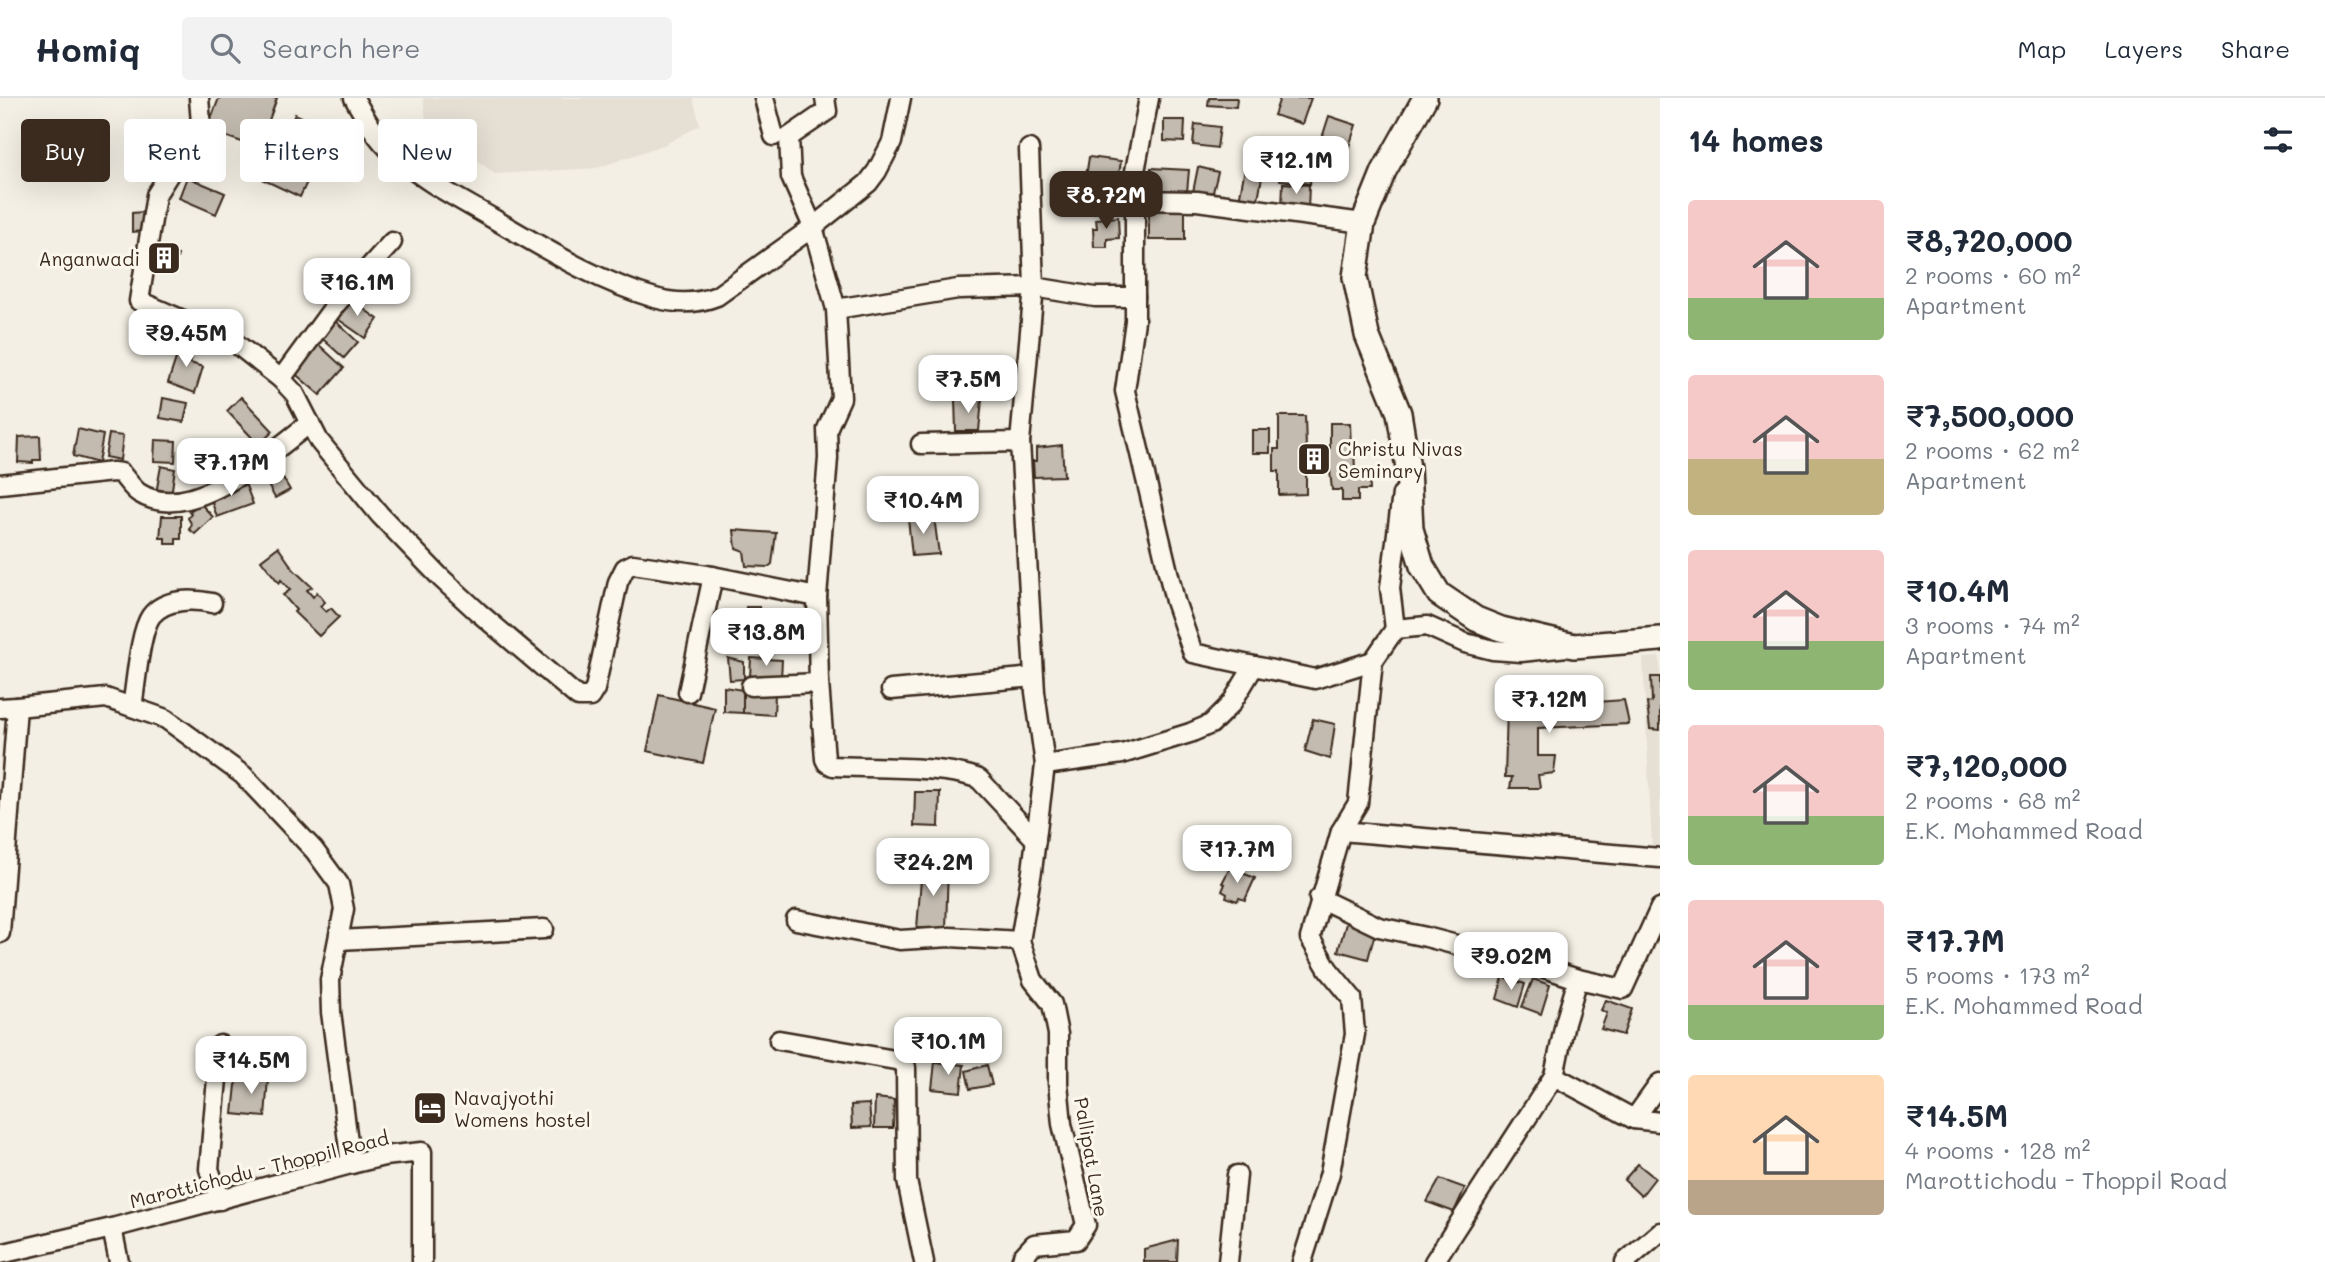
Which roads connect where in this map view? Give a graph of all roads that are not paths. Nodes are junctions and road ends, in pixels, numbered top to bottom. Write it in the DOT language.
graph roads {
  1 [pos="199,98"];
  2 [pos="354,98"];
  3 [pos="764,98"];
  4 [pos="825,98"];
  5 [pos="901,98"];
  6 [pos="1149,98"];
  7 [pos="1425,98"];
  8 [pos="774,136"];
  9 [pos="1029,149"];
  10 [pos="1135,200"];
  11 [pos="1363,223"];
  12 [pos="813,227"];
  13 [pos="393,242"];
  14 [pos="1034,287"];
  15 [pos="1135,297"];
  16 [pos="836,309"];
  17 [pos="281,379"];
  18 [pos="310,423"];
  19 [pos="1020,442"];
  20 [pos="921,444"];
  21 [pos="1407,460"];
  22 [pos="0,484"];
  23 [pos="713,576"];
  24 [pos="817,597"];
  25 [pos="212,603"];
  26 [pos="1395,629"];
  27 [pos="1660,639"];
  28 [pos="1574,646"];
  29 [pos="1373,661"];
  30 [pos="1254,666"];
  31 [pos="1034,677"];
  32 [pos="819,683"];
  33 [pos="751,686"];
  34 [pos="891,690"];
  35 [pos="688,692"];
  36 [pos="132,707"];
  37 [pos="8,708"];
  38 [pos="1045,765"];
  39 [pos="1341,831"];
  40 [pos="1036,839"];
  41 [pos="1660,858"];
  42 [pos="1320,898"];
  43 [pos="1660,908"];
  44 [pos="796,920"];
  45 [pos="544,929"];
  46 [pos="0,933"];
  47 [pos="340,940"];
  48 [pos="1020,941"];
  49 [pos="1578,979"];
  50 [pos="779,1040"];
  51 [pos="220,1045"];
  52 [pos="1554,1076"];
  53 [pos="1660,1083"];
  54 [pos="1634,1119"];
  55 [pos="1660,1122"];
  56 [pos="351,1164"];
  57 [pos="1237,1175"];
  58 [pos="220,1200"];
  59 [pos="112,1228"];
  60 [pos="1660,1233"];
  61 [pos="0,1254"];
  62 [pos="119,1262"];
  63 [pos="422,1262"];
  64 [pos="924,1262"];
  65 [pos="1021,1262"];
  66 [pos="1228,1262"];
  67 [pos="1301,1262"];
  68 [pos="1434,1262"];
  69 [pos="1625,1262"];
  1 -- 17 [label="street"];
  2 -- 12 [label="street"];
  3 -- 8 [label="street"];
  4 -- 12 [label="street"];
  5 -- 12 [label="street"];
  6 -- 10 [label="street"];
  7 -- 11 [label="main road"];
  9 -- 14 [label="street"];
  10 -- 11 [label="street"];
  10 -- 15 [label="street"];
  11 -- 21 [label="main road"];
  12 -- 16 [label="street"];
  13 -- 17 [label="street"];
  14 -- 15 [label="street"];
  14 -- 16 [label="street"];
  14 -- 19 [label="street"];
  15 -- 30 [label="street"];
  16 -- 24 [label="street"];
  17 -- 18 [label="street"];
  18 -- 22 [label="street"];
  18 -- 23 [label="street"];
  19 -- 20 [label="street"];
  19 -- 31 [label="street"];
  21 -- 26 [label="street"];
  21 -- 28 [label="main road"];
  23 -- 24 [label="street"];
  23 -- 35 [label="street"];
  24 -- 32 [label="street"];
  25 -- 36 [label="street"];
  26 -- 28 [label="street"];
  26 -- 29 [label="street"];
  27 -- 28 [label="main road"];
  29 -- 30 [label="street"];
  29 -- 39 [label="street"];
  30 -- 38 [label="street"];
  31 -- 34 [label="street"];
  31 -- 38 [label="street"];
  32 -- 33 [label="street"];
  32 -- 40 [label="street"];
  36 -- 37 [label="street"];
  36 -- 47 [label="street"];
  37 -- 46 [label="street"];
  38 -- 40 [label="street"];
  39 -- 41 [label="street"];
  39 -- 42 [label="street"];
  40 -- 48 [label="street"];
  42 -- 49 [label="street"];
  42 -- 67 [label="street"];
  43 -- 49 [label="street"];
  44 -- 48 [label="street"];
  45 -- 47 [label="street"];
  47 -- 56 [label="street"];
  48 -- 65 [label="street, Pallipat Lane"];
  49 -- 52 [label="street"];
  50 -- 64 [label="street"];
  51 -- 58 [label="street"];
  52 -- 54 [label="street"];
  52 -- 68 [label="street"];
  53 -- 54 [label="street"];
  54 -- 55 [label="street"];
  56 -- 58 [label="street, Marottichodu - Thoppil Road"];
  56 -- 63 [label="street, Marottichodu - Thoppil Road"];
  57 -- 66 [label="street"];
  58 -- 59 [label="street, Marottichodu - Thoppil Road"];
  59 -- 61 [label="street, Marottichodu - Thoppil Road"];
  59 -- 62 [label="street"];
  60 -- 69 [label="street"];
}
